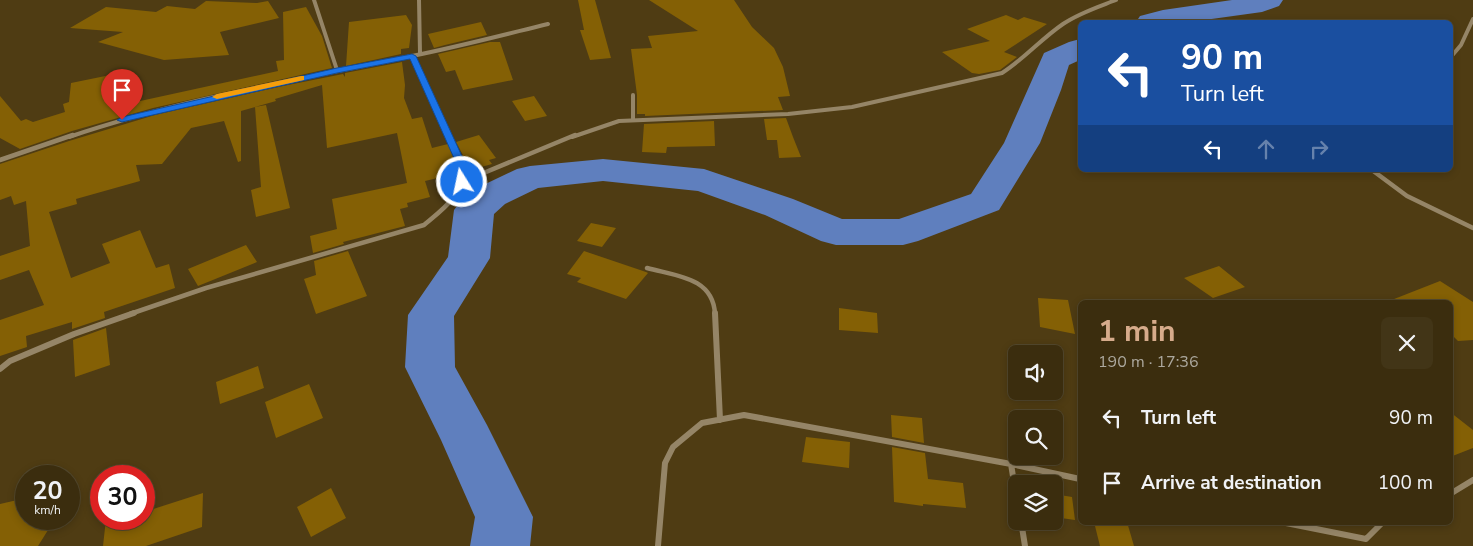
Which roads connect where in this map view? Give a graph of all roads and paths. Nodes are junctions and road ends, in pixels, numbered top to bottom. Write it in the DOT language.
graph roads {
  1 [pos="314,0"];
  2 [pos="419,0"];
  3 [pos="1116,0"];
  4 [pos="1473,19"];
  5 [pos="548,24"];
  6 [pos="420,53"];
  7 [pos="1453,54"];
  8 [pos="412,56"];
  9 [pos="337,70"];
  10 [pos="633,95"];
  11 [pos="633,120"];
  12 [pos="0,160"];
  13 [pos="1374,172"];
  14 [pos="462,182"];
  15 [pos="1473,228"];
  16 [pos="647,268"];
  17 [pos="0,369"];
  18 [pos="720,420"];
  19 [pos="1008,463"];
  20 [pos="1016,465"];
  21 [pos="1078,479"];
  22 [pos="1473,480"];
  23 [pos="1453,492"];
  24 [pos="1297,525"];
  25 [pos="1380,525"];
  26 [pos="1022,530"];
  27 [pos="658,546"];
  28 [pos="1025,546"];
  1 -- 9 [label="street"];
  2 -- 6 [label="street"];
  3 -- 11 [label="street"];
  4 -- 7 [label="street"];
  5 -- 6 [label="street"];
  6 -- 8 [label="street"];
  8 -- 9 [label="street"];
  8 -- 14 [label="street"];
  9 -- 12 [label="street"];
  10 -- 11 [label="street"];
  11 -- 14 [label="street"];
  13 -- 15 [label="street"];
  14 -- 17 [label="street"];
  16 -- 18 [label="street"];
  18 -- 19 [label="street"];
  18 -- 27 [label="street"];
  20 -- 21 [label="street"];
  22 -- 23 [label="street"];
  24 -- 25 [label="street"];
  26 -- 28 [label="street"];
}
